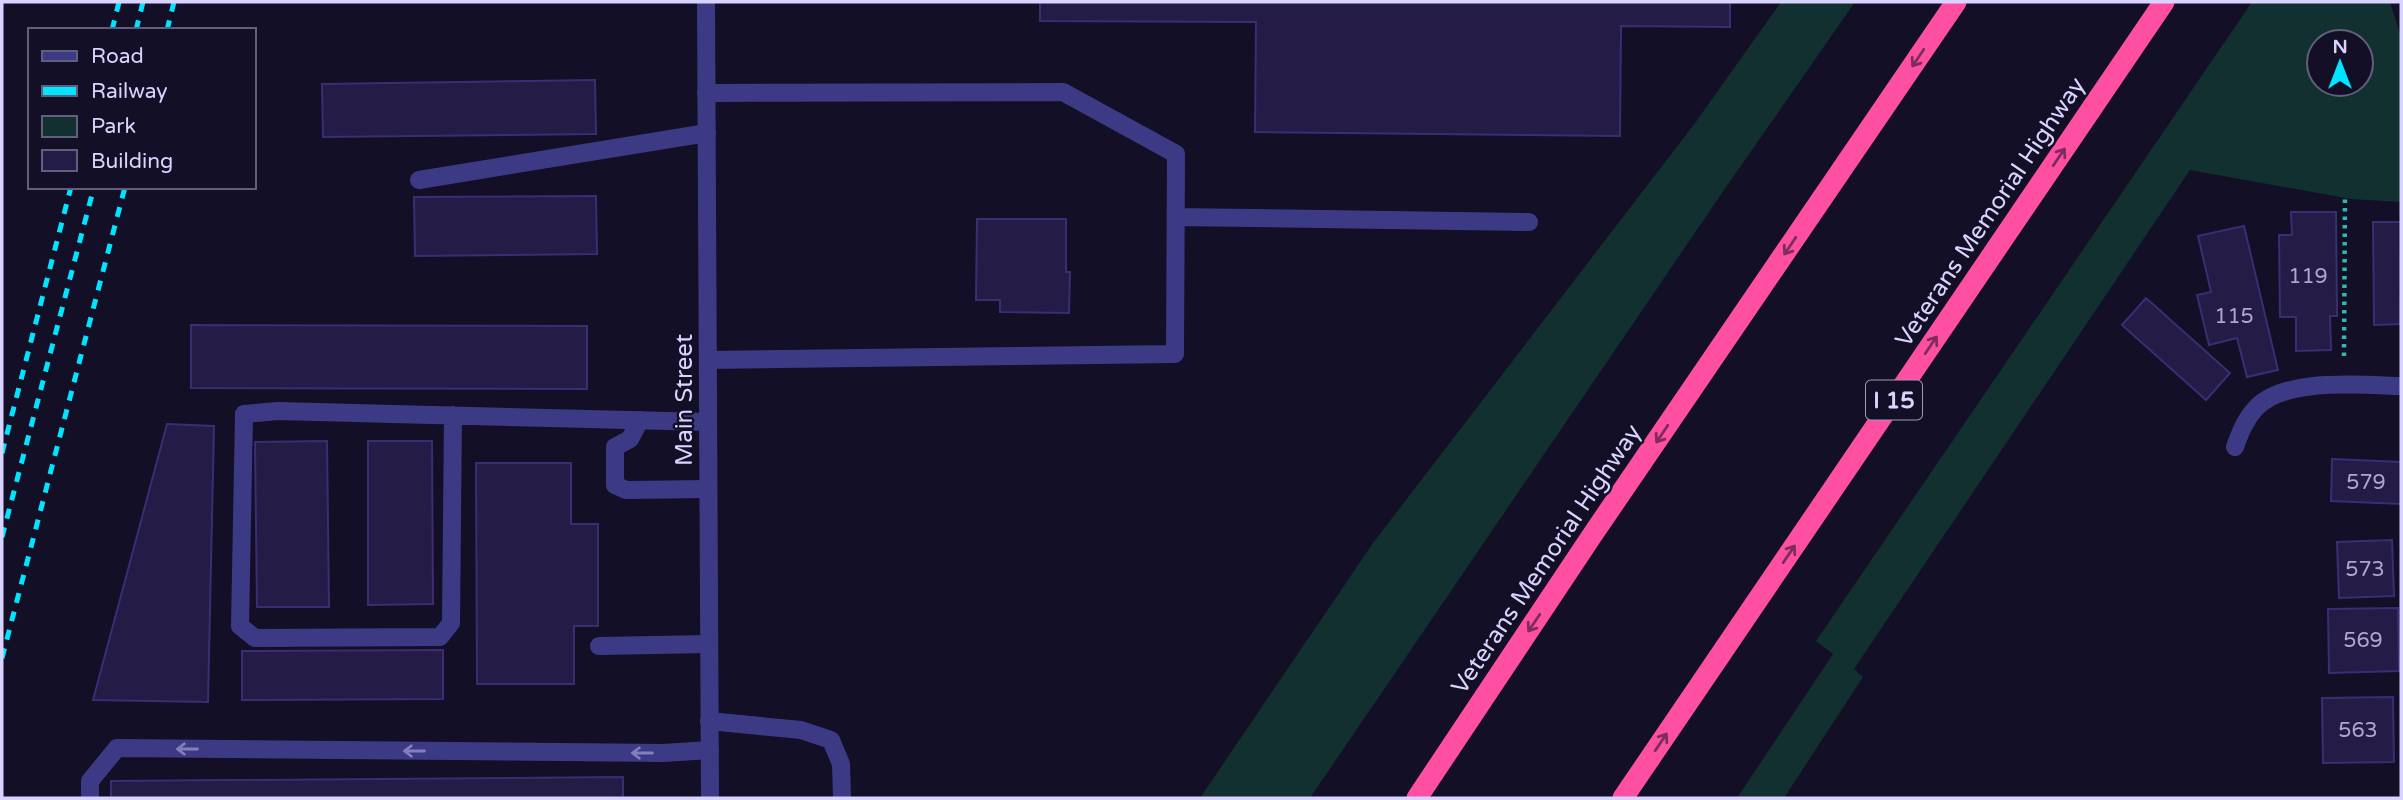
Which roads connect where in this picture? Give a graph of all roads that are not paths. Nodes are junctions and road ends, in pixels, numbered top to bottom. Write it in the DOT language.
graph roads {
  1 [pos="706,2"];
  2 [pos="1956,2"];
  3 [pos="2164,2"];
  4 [pos="706,93"];
  5 [pos="707,133"];
  6 [pos="419,180"];
  7 [pos="1176,216"];
  8 [pos="1529,222"];
  9 [pos="708,360"];
  10 [pos="2401,386"];
  11 [pos="453,415"];
  12 [pos="640,420"];
  13 [pos="708,422"];
  14 [pos="2235,447"];
  15 [pos="708,489"];
  16 [pos="709,644"];
  17 [pos="599,646"];
  18 [pos="709,721"];
  19 [pos="710,750"];
  20 [pos="90,798"];
  21 [pos="710,798"];
  22 [pos="842,798"];
  23 [pos="1417,798"];
  24 [pos="1623,798"];
  1 -- 4 [label="street, Main Street"];
  2 -- 23 [label="highway, Veterans Memorial Highway, one-way"];
  24 -- 3 [label="highway, Veterans Memorial Highway / I 15, one-way"];
  4 -- 5 [label="street, Main Street"];
  4 -- 7 [label="street"];
  5 -- 6 [label="street"];
  5 -- 9 [label="street, Main Street"];
  7 -- 8 [label="street"];
  7 -- 9 [label="street"];
  9 -- 13 [label="street, Main Street"];
  10 -- 14 [label="street"];
  11 -- 11 [label="street"];
  11 -- 12 [label="street"];
  12 -- 13 [label="street"];
  12 -- 15 [label="street"];
  13 -- 15 [label="street, Main Street"];
  15 -- 16 [label="street, Main Street"];
  16 -- 17 [label="street"];
  16 -- 18 [label="street, Main Street"];
  18 -- 19 [label="street, Main Street"];
  18 -- 22 [label="street"];
  19 -- 20 [label="street, one-way"];
  19 -- 21 [label="street, Main Street"];
}
